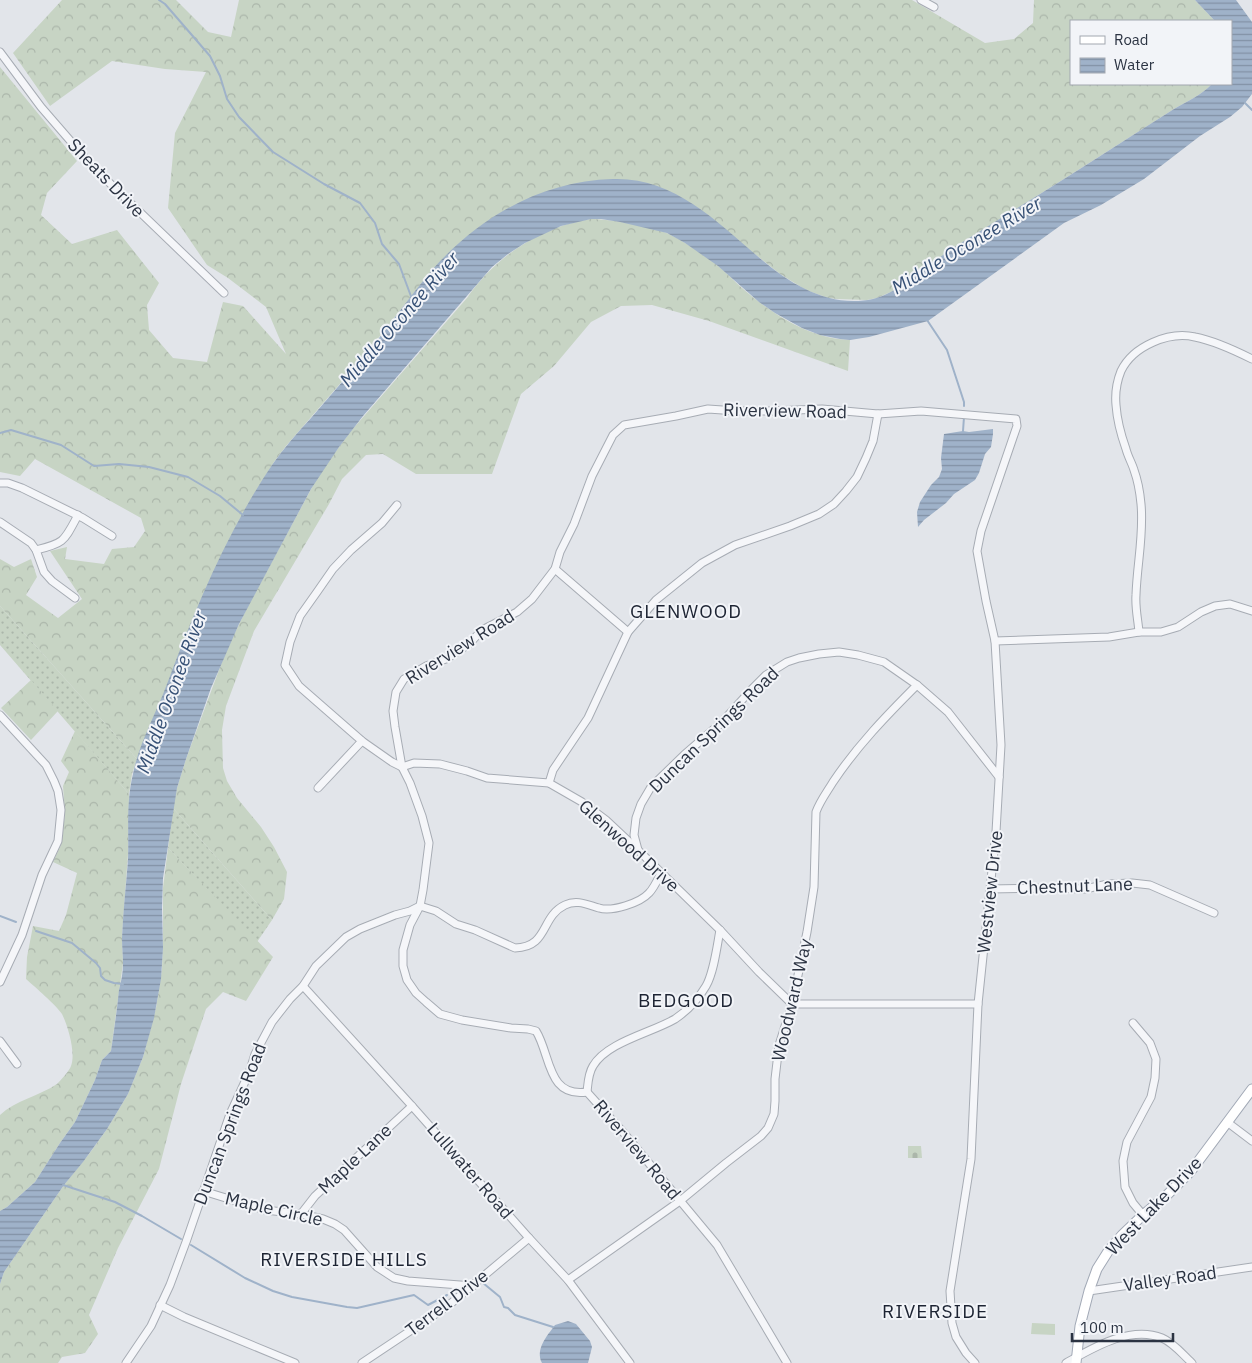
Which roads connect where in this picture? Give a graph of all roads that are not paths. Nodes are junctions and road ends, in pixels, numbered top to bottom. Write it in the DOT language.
graph roads {
  1 [pos="921,0"];
  2 [pos="934,7"];
  3 [pos="0,52"];
  4 [pos="224,293"];
  5 [pos="1252,359"];
  6 [pos="878,414"];
  7 [pos="1016,419"];
  8 [pos="0,483"];
  9 [pos="397,505"];
  10 [pos="78,515"];
  11 [pos="0,522"];
  12 [pos="112,536"];
  13 [pos="36,550"];
  14 [pos="555,569"];
  15 [pos="75,598"];
  16 [pos="1252,611"];
  17 [pos="628,632"];
  18 [pos="1139,632"];
  19 [pos="995,641"];
  20 [pos="917,685"];
  21 [pos="0,715"];
  22 [pos="362,741"];
  23 [pos="402,767"];
  24 [pos="999,777"];
  25 [pos="549,783"];
  26 [pos="318,788"];
  27 [pos="638,850"];
  28 [pos="661,873"];
  29 [pos="990,889"];
  30 [pos="420,906"];
  31 [pos="1214,913"];
  32 [pos="720,930"];
  33 [pos="0,982"];
  34 [pos="302,986"];
  35 [pos="792,1004"];
  36 [pos="978,1004"];
  37 [pos="1133,1023"];
  38 [pos="0,1041"];
  39 [pos="17,1064"];
  40 [pos="1252,1089"];
  41 [pos="587,1092"];
  42 [pos="412,1106"];
  43 [pos="1227,1122"];
  44 [pos="1252,1141"];
  45 [pos="203,1191"];
  46 [pos="680,1201"];
  47 [pos="301,1214"];
  48 [pos="1142,1215"];
  49 [pos="529,1238"];
  50 [pos="1252,1267"];
  51 [pos="568,1280"];
  52 [pos="473,1286"];
  53 [pos="1089,1290"];
  54 [pos="160,1305"];
  55 [pos="1076,1360"];
  56 [pos="126,1363"];
  57 [pos="295,1363"];
  58 [pos="362,1363"];
  59 [pos="630,1363"];
  60 [pos="787,1363"];
  61 [pos="975,1363"];
  62 [pos="1066,1363"];
  63 [pos="1192,1363"];
  1 -- 2 [label="street"];
  3 -- 4 [label="street, Sheats Drive"];
  5 -- 18 [label="street"];
  6 -- 7 [label="street, Riverview Road"];
  6 -- 14 [label="street, Riverview Road"];
  6 -- 17 [label="street"];
  7 -- 19 [label="street, Westview Drive"];
  8 -- 10 [label="street"];
  9 -- 22 [label="street"];
  10 -- 12 [label="street"];
  10 -- 13 [label="street"];
  11 -- 13 [label="street"];
  13 -- 15 [label="street"];
  14 -- 17 [label="street"];
  14 -- 23 [label="street, Riverview Road"];
  16 -- 18 [label="street"];
  17 -- 25 [label="street"];
  18 -- 19 [label="street"];
  19 -- 24 [label="street, Westview Drive"];
  20 -- 24 [label="street, Duncan Springs Road"];
  20 -- 27 [label="street, Duncan Springs Road"];
  20 -- 35 [label="street, Woodward Way"];
  21 -- 33 [label="street"];
  22 -- 23 [label="street"];
  22 -- 26 [label="street"];
  23 -- 25 [label="street"];
  23 -- 30 [label="street, Riverview Road"];
  24 -- 29 [label="street, Westview Drive"];
  25 -- 27 [label="street, Glenwood Drive"];
  27 -- 28 [label="street, Glenwood Drive"];
  28 -- 30 [label="street"];
  28 -- 32 [label="street, Glenwood Drive"];
  29 -- 31 [label="street, Chestnut Lane"];
  29 -- 36 [label="street, Westview Drive"];
  30 -- 34 [label="street, Duncan Springs Road"];
  30 -- 41 [label="street, Riverview Road"];
  32 -- 35 [label="street, Glenwood Drive"];
  32 -- 41 [label="street"];
  34 -- 42 [label="street, Lullwater Road"];
  34 -- 45 [label="street, Duncan Springs Road"];
  35 -- 36 [label="street"];
  35 -- 46 [label="street, Woodward Way"];
  36 -- 61 [label="street, Westview Drive"];
  37 -- 48 [label="street"];
  38 -- 39 [label="street"];
  40 -- 43 [label="main road, West Lake Drive"];
  41 -- 46 [label="street, Riverview Road"];
  42 -- 47 [label="street, Maple Lane"];
  42 -- 49 [label="street, Lullwater Road"];
  43 -- 44 [label="street"];
  43 -- 48 [label="main road, West Lake Drive"];
  45 -- 47 [label="street, Maple Circle"];
  45 -- 54 [label="street, Duncan Springs Road"];
  46 -- 51 [label="street, Woodward Way"];
  46 -- 60 [label="street, Riverview Road"];
  47 -- 52 [label="street, Maple Circle"];
  48 -- 53 [label="main road, West Lake Drive"];
  49 -- 51 [label="street, Lullwater Road"];
  49 -- 52 [label="street, Terrell Drive"];
  50 -- 53 [label="street, Valley Road"];
  51 -- 59 [label="street, Lullwater Road"];
  52 -- 58 [label="street, Terrell Drive"];
  53 -- 55 [label="main road, West Lake Drive"];
  54 -- 56 [label="street, Duncan Springs Road"];
  54 -- 57 [label="street"];
  55 -- 62 [label="street"];
  55 -- 63 [label="street"];
}
